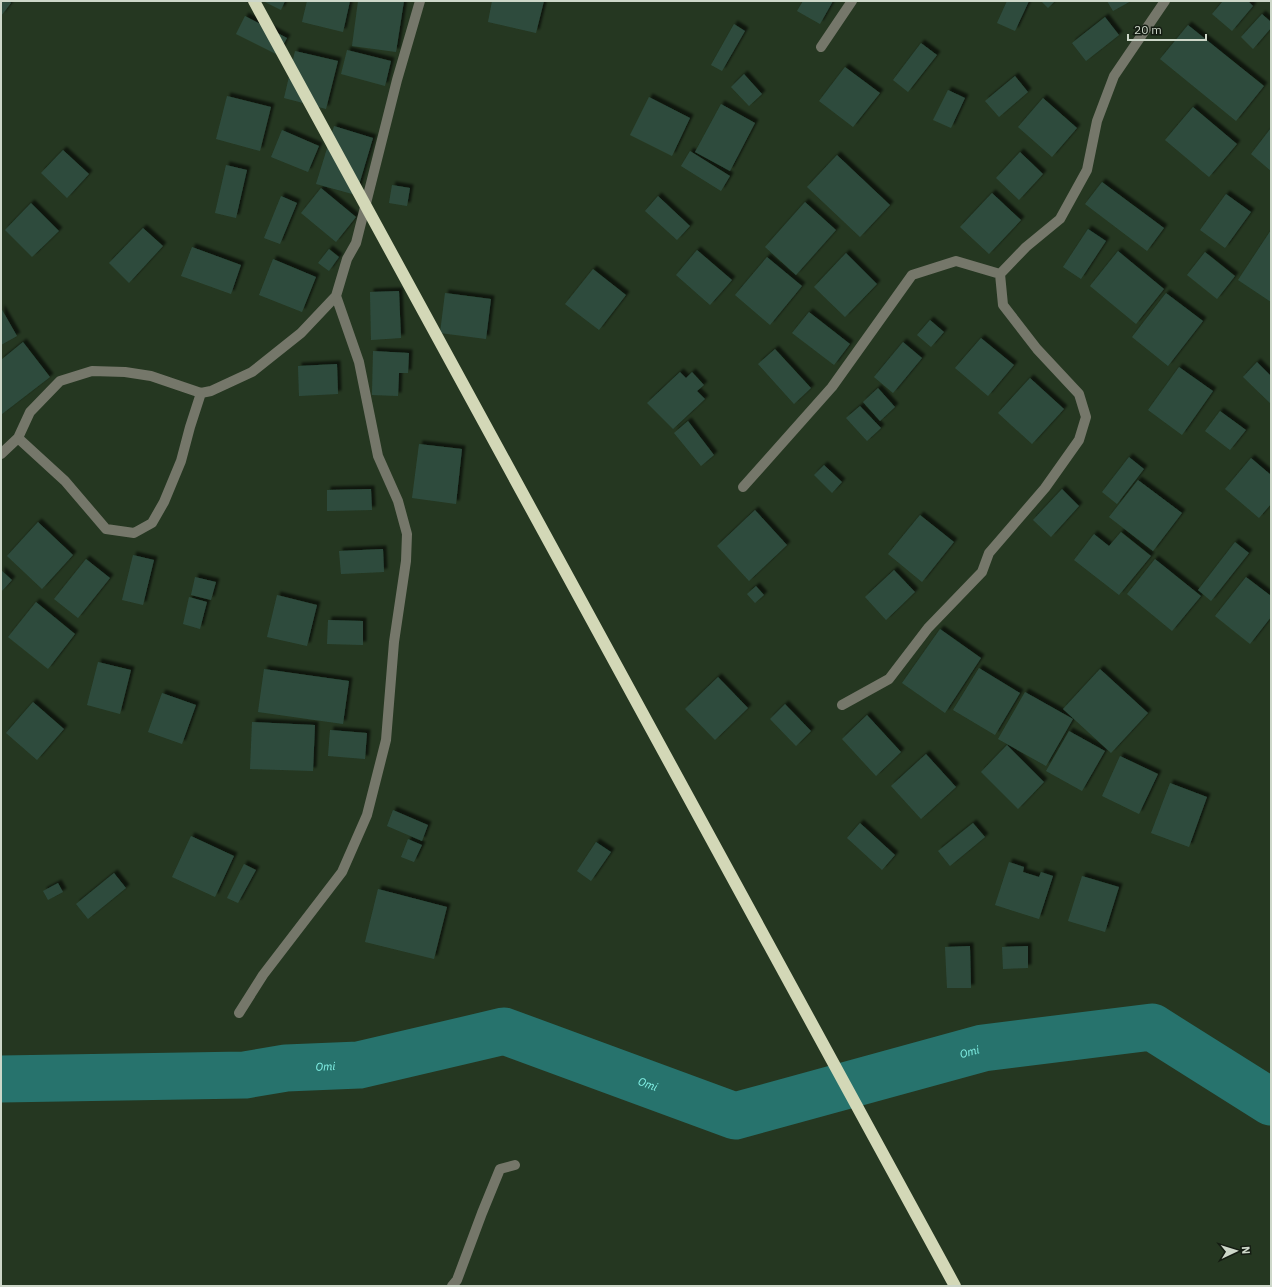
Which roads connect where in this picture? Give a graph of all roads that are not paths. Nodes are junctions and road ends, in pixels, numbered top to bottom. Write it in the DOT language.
graph roads {
  1 [pos="254,1"];
  2 [pos="420,1"];
  3 [pos="852,1"];
  4 [pos="1164,1"];
  5 [pos="821,47"];
  6 [pos="1000,274"];
  7 [pos="336,296"];
  8 [pos="202,393"];
  9 [pos="18,438"];
  10 [pos="1,454"];
  11 [pos="743,487"];
  12 [pos="842,705"];
  13 [pos="239,1013"];
  14 [pos="515,1165"];
  15 [pos="452,1286"];
  16 [pos="955,1286"];
  1 -- 16 [label="highway"];
  2 -- 7 [label="street"];
  3 -- 5 [label="street"];
  4 -- 6 [label="street"];
  6 -- 11 [label="street"];
  6 -- 12 [label="street"];
  7 -- 8 [label="street"];
  7 -- 13 [label="street"];
  8 -- 9 [label="street"];
  8 -- 9 [label="street"];
  9 -- 10 [label="street"];
  14 -- 15 [label="street"];
}
